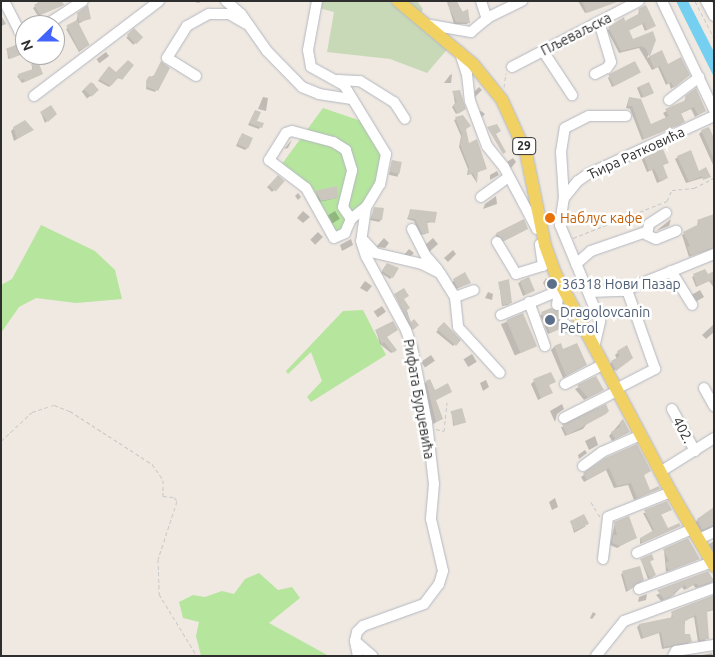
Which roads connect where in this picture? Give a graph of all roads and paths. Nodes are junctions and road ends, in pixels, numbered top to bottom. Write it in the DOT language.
graph roads {
  1 [pos="4,1"];
  2 [pos="83,1"];
  3 [pos="159,1"];
  4 [pos="226,1"];
  5 [pos="317,1"];
  6 [pos="398,1"];
  7 [pos="481,1"];
  8 [pos="522,1"];
  9 [pos="639,1"];
  10 [pos="662,1"];
  11 [pos="695,1"];
  12 [pos="706,1"];
  13 [pos="61,15"];
  14 [pos="714,16"];
  15 [pos="487,19"];
  16 [pos="599,22"];
  17 [pos="425,24"];
  18 [pos="15,25"];
  19 [pos="249,26"];
  20 [pos="714,38"];
  21 [pos="542,51"];
  22 [pos="460,53"];
  23 [pos="512,67"];
  24 [pos="595,74"];
  25 [pos="196,76"];
  26 [pos="699,77"];
  27 [pos="338,80"];
  28 [pos="572,95"];
  29 [pos="34,96"];
  30 [pos="352,99"];
  31 [pos="502,100"];
  32 [pos="669,100"];
  33 [pos="714,110"];
  34 [pos="626,116"];
  35 [pos="714,116"];
  36 [pos="405,119"];
  37 [pos="509,177"];
  38 [pos="714,178"];
  39 [pos="481,197"];
  40 [pos="564,198"];
  41 [pos="366,207"];
  42 [pos="666,214"];
  43 [pos="352,220"];
  44 [pos="539,228"];
  45 [pos="412,229"];
  46 [pos="362,230"];
  47 [pos="676,231"];
  48 [pos="642,233"];
  49 [pos="566,241"];
  50 [pos="498,242"];
  51 [pos="714,254"];
  52 [pos="576,264"];
  53 [pos="671,272"];
  54 [pos="440,273"];
  55 [pos="474,290"];
  56 [pos="561,290"];
  57 [pos="627,290"];
  58 [pos="589,292"];
  59 [pos="455,297"];
  60 [pos="529,302"];
  61 [pos="557,305"];
  62 [pos="692,305"];
  63 [pos="501,315"];
  64 [pos="564,323"];
  65 [pos="584,330"];
  66 [pos="546,346"];
  67 [pos="594,348"];
  68 [pos="604,364"];
  69 [pos="500,372"];
  70 [pos="565,384"];
  71 [pos="704,388"];
  72 [pos="619,389"];
  73 [pos="447,402"];
  74 [pos="714,406"];
  75 [pos="672,409"];
  76 [pos="564,418"];
  77 [pos="427,423"];
  78 [pos="641,435"];
  79 [pos="714,438"];
  80 [pos="1,441"];
  81 [pos="695,451"];
  82 [pos="582,466"];
  83 [pos="660,472"];
  84 [pos="671,492"];
  85 [pos="591,502"];
  86 [pos="608,517"];
  87 [pos="714,532"];
  88 [pos="695,534"];
  89 [pos="637,553"];
  90 [pos="603,559"];
  91 [pos="713,564"];
  92 [pos="714,588"];
  93 [pos="639,590"];
  94 [pos="354,641"];
  95 [pos="714,645"];
  96 [pos="197,656"];
  97 [pos="358,656"];
  98 [pos="372,656"];
  99 [pos="596,656"];
  100 [pos="673,656"];
  1 -- 18 [label="street"];
  2 -- 13 [label="street"];
  3 -- 29 [label="street"];
  4 -- 19 [label="street"];
  5 -- 27 [label="street, Рифата Бурџевића"];
  6 -- 17 [label="main road, 29"];
  7 -- 15 [label="street"];
  8 -- 15 [label="street"];
  9 -- 16 [label="street, Пљеваљска"];
  10 -- 26 [label="street"];
  11 -- 20 [label="path"];
  12 -- 14 [label="street"];
  15 -- 17 [label="street"];
  16 -- 21 [label="street, Пљеваљска"];
  16 -- 24 [label="street"];
  17 -- 22 [label="main road, 29"];
  19 -- 25 [label="street"];
  19 -- 30 [label="street"];
  21 -- 23 [label="street, Пљеваљска"];
  21 -- 28 [label="street"];
  22 -- 31 [label="main road, 29"];
  22 -- 37 [label="street"];
  23 -- 31 [label="path"];
  26 -- 32 [label="street"];
  26 -- 33 [label="street"];
  27 -- 30 [label="street, Рифата Бурџевића"];
  27 -- 36 [label="street"];
  30 -- 41 [label="street, Рифата Бурџевића"];
  31 -- 44 [label="main road, 29"];
  34 -- 40 [label="street"];
  35 -- 40 [label="street, Ћира Ратковића"];
  37 -- 39 [label="street"];
  37 -- 44 [label="street"];
  38 -- 49 [label="path"];
  40 -- 49 [label="street"];
  41 -- 43 [label="street, Рифата Бурџевића"];
  41 -- 46 [label="street, Рифата Бурџевића"];
  42 -- 48 [label="street"];
  43 -- 43 [label="street, Рифата Бурџевића"];
  44 -- 50 [label="street"];
  44 -- 56 [label="main road, 29"];
  45 -- 54 [label="street"];
  46 -- 54 [label="street"];
  46 -- 77 [label="street, Рифата Бурџевића"];
  47 -- 48 [label="street"];
  48 -- 52 [label="street"];
  49 -- 52 [label="street"];
  51 -- 53 [label="street"];
  52 -- 58 [label="street"];
  53 -- 57 [label="street"];
  53 -- 62 [label="street"];
  54 -- 59 [label="street"];
  55 -- 59 [label="street"];
  56 -- 60 [label="street"];
  56 -- 61 [label="street"];
  56 -- 65 [label="main road, 29"];
  57 -- 58 [label="street"];
  57 -- 72 [label="street"];
  58 -- 67 [label="street"];
  59 -- 69 [label="street"];
  60 -- 63 [label="street"];
  60 -- 66 [label="street"];
  64 -- 65 [label="street"];
  65 -- 67 [label="main road, 29"];
  67 -- 68 [label="main road, 29"];
  68 -- 70 [label="street"];
  68 -- 72 [label="main road, 29"];
  71 -- 74 [label="street"];
  72 -- 76 [label="street"];
  72 -- 78 [label="main road, 29"];
  73 -- 77 [label="path"];
  75 -- 81 [label="street, 402."];
  77 -- 94 [label="street, Рифата Бурџевића"];
  78 -- 82 [label="street"];
  78 -- 83 [label="main road, 29"];
  79 -- 81 [label="street, 402."];
  80 -- 96 [label="path"];
  81 -- 83 [label="street, 402."];
  83 -- 84 [label="main road, 29"];
  84 -- 86 [label="street"];
  84 -- 88 [label="main road, 29"];
  85 -- 86 [label="path"];
  86 -- 90 [label="street"];
  87 -- 88 [label="street"];
  88 -- 89 [label="street"];
  88 -- 91 [label="main road, 29"];
  91 -- 93 [label="street"];
  92 -- 99 [label="street"];
  94 -- 97 [label="street"];
  94 -- 98 [label="street"];
  95 -- 100 [label="street"];
}
